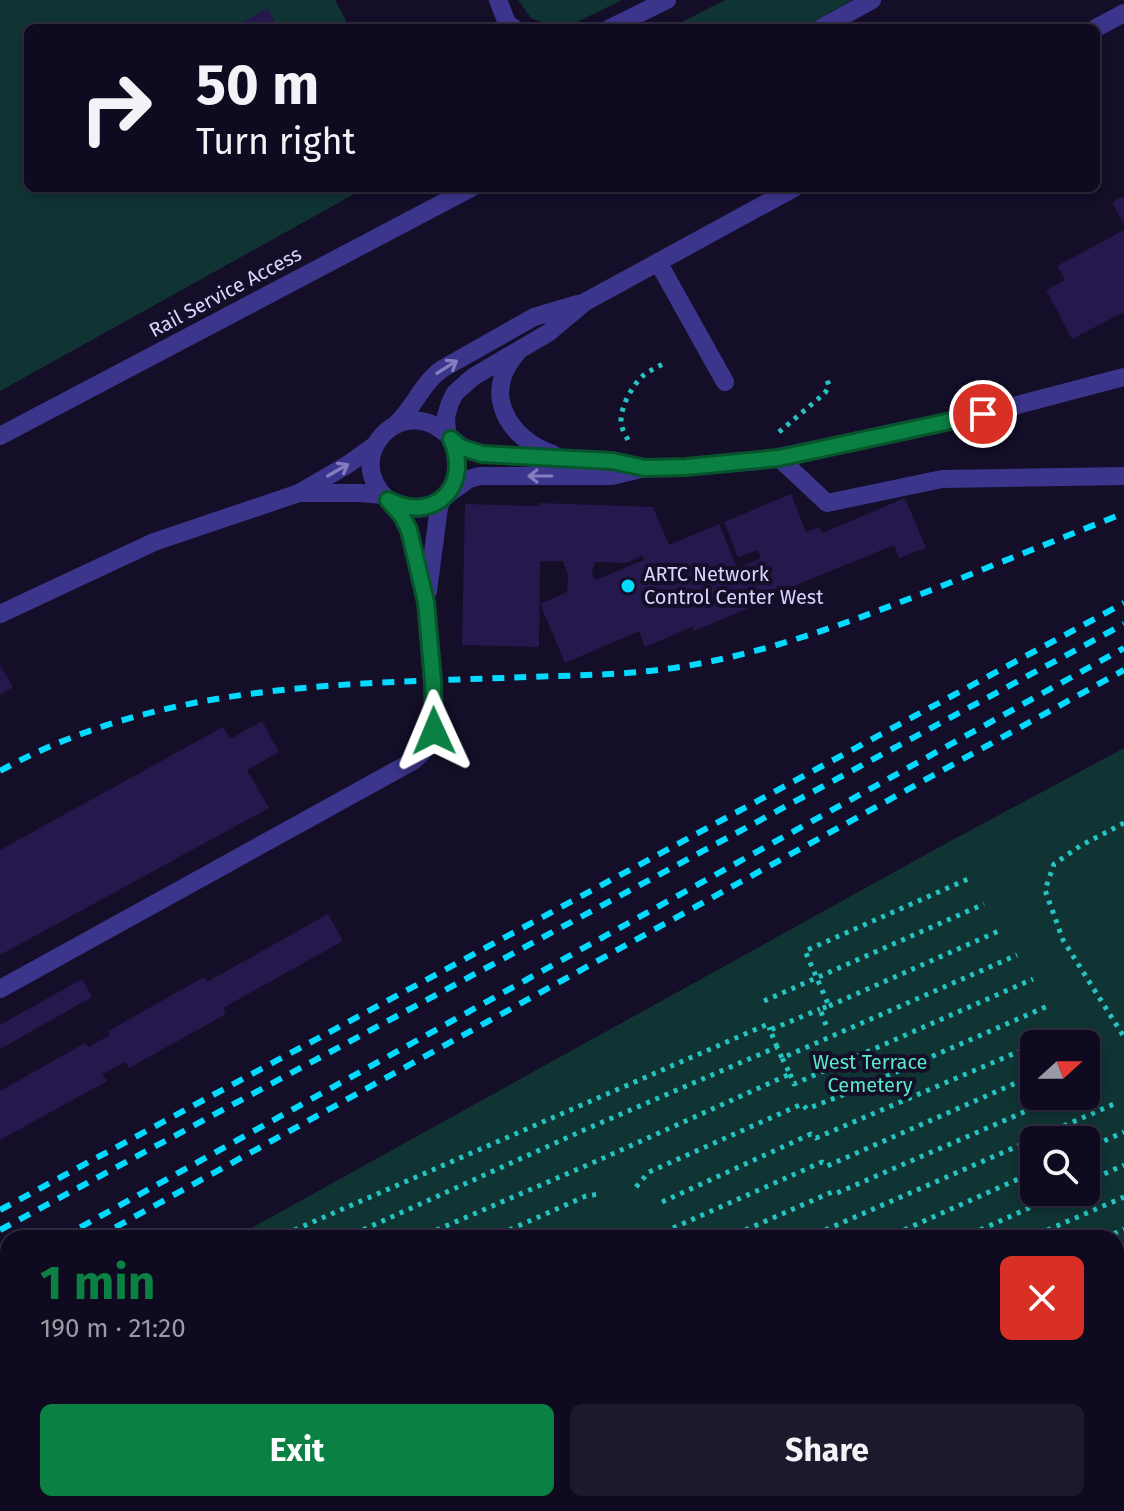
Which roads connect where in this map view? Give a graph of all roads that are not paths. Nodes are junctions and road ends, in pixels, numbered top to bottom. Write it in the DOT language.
graph roads {
  1 [pos="498,0"];
  2 [pos="667,0"];
  3 [pos="872,0"];
  4 [pos="1124,13"];
  5 [pos="508,24"];
  6 [pos="618,24"];
  7 [pos="828,24"];
  8 [pos="1100,26"];
  9 [pos="463,192"];
  10 [pos="787,192"];
  11 [pos="658,262"];
  12 [pos="585,302"];
  13 [pos="521,348"];
  14 [pos="1124,377"];
  15 [pos="725,382"];
  16 [pos="396,424"];
  17 [pos="0,436"];
  18 [pos="449,436"];
  19 [pos="375,445"];
  20 [pos="571,458"];
  21 [pos="779,458"];
  22 [pos="645,468"];
  23 [pos="1124,476"];
  24 [pos="299,493"];
  25 [pos="445,497"];
  26 [pos="386,498"];
  27 [pos="426,602"];
  28 [pos="0,614"];
  29 [pos="0,989"];
  1 -- 5 [label="lane"];
  2 -- 6 [label="lane"];
  3 -- 7 [label="lane"];
  4 -- 8 [label="lane"];
  9 -- 17 [label="lane, Rail Service Access"];
  10 -- 11 [label="lane"];
  11 -- 12 [label="lane"];
  11 -- 15 [label="lane"];
  12 -- 13 [label="lane"];
  16 -- 12 [label="lane, one-way"];
  13 -- 18 [label="lane"];
  13 -- 20 [label="lane"];
  14 -- 21 [label="lane"];
  16 -- 18 [label="lane"];
  16 -- 19 [label="lane"];
  18 -- 20 [label="lane"];
  18 -- 25 [label="lane"];
  24 -- 19 [label="lane, one-way"];
  19 -- 26 [label="lane"];
  20 -- 22 [label="lane"];
  21 -- 22 [label="lane"];
  21 -- 23 [label="lane"];
  22 -- 25 [label="lane, one-way"];
  24 -- 26 [label="lane"];
  24 -- 28 [label="lane"];
  25 -- 26 [label="lane"];
  25 -- 27 [label="lane"];
  26 -- 27 [label="lane"];
  27 -- 29 [label="lane"];
}
